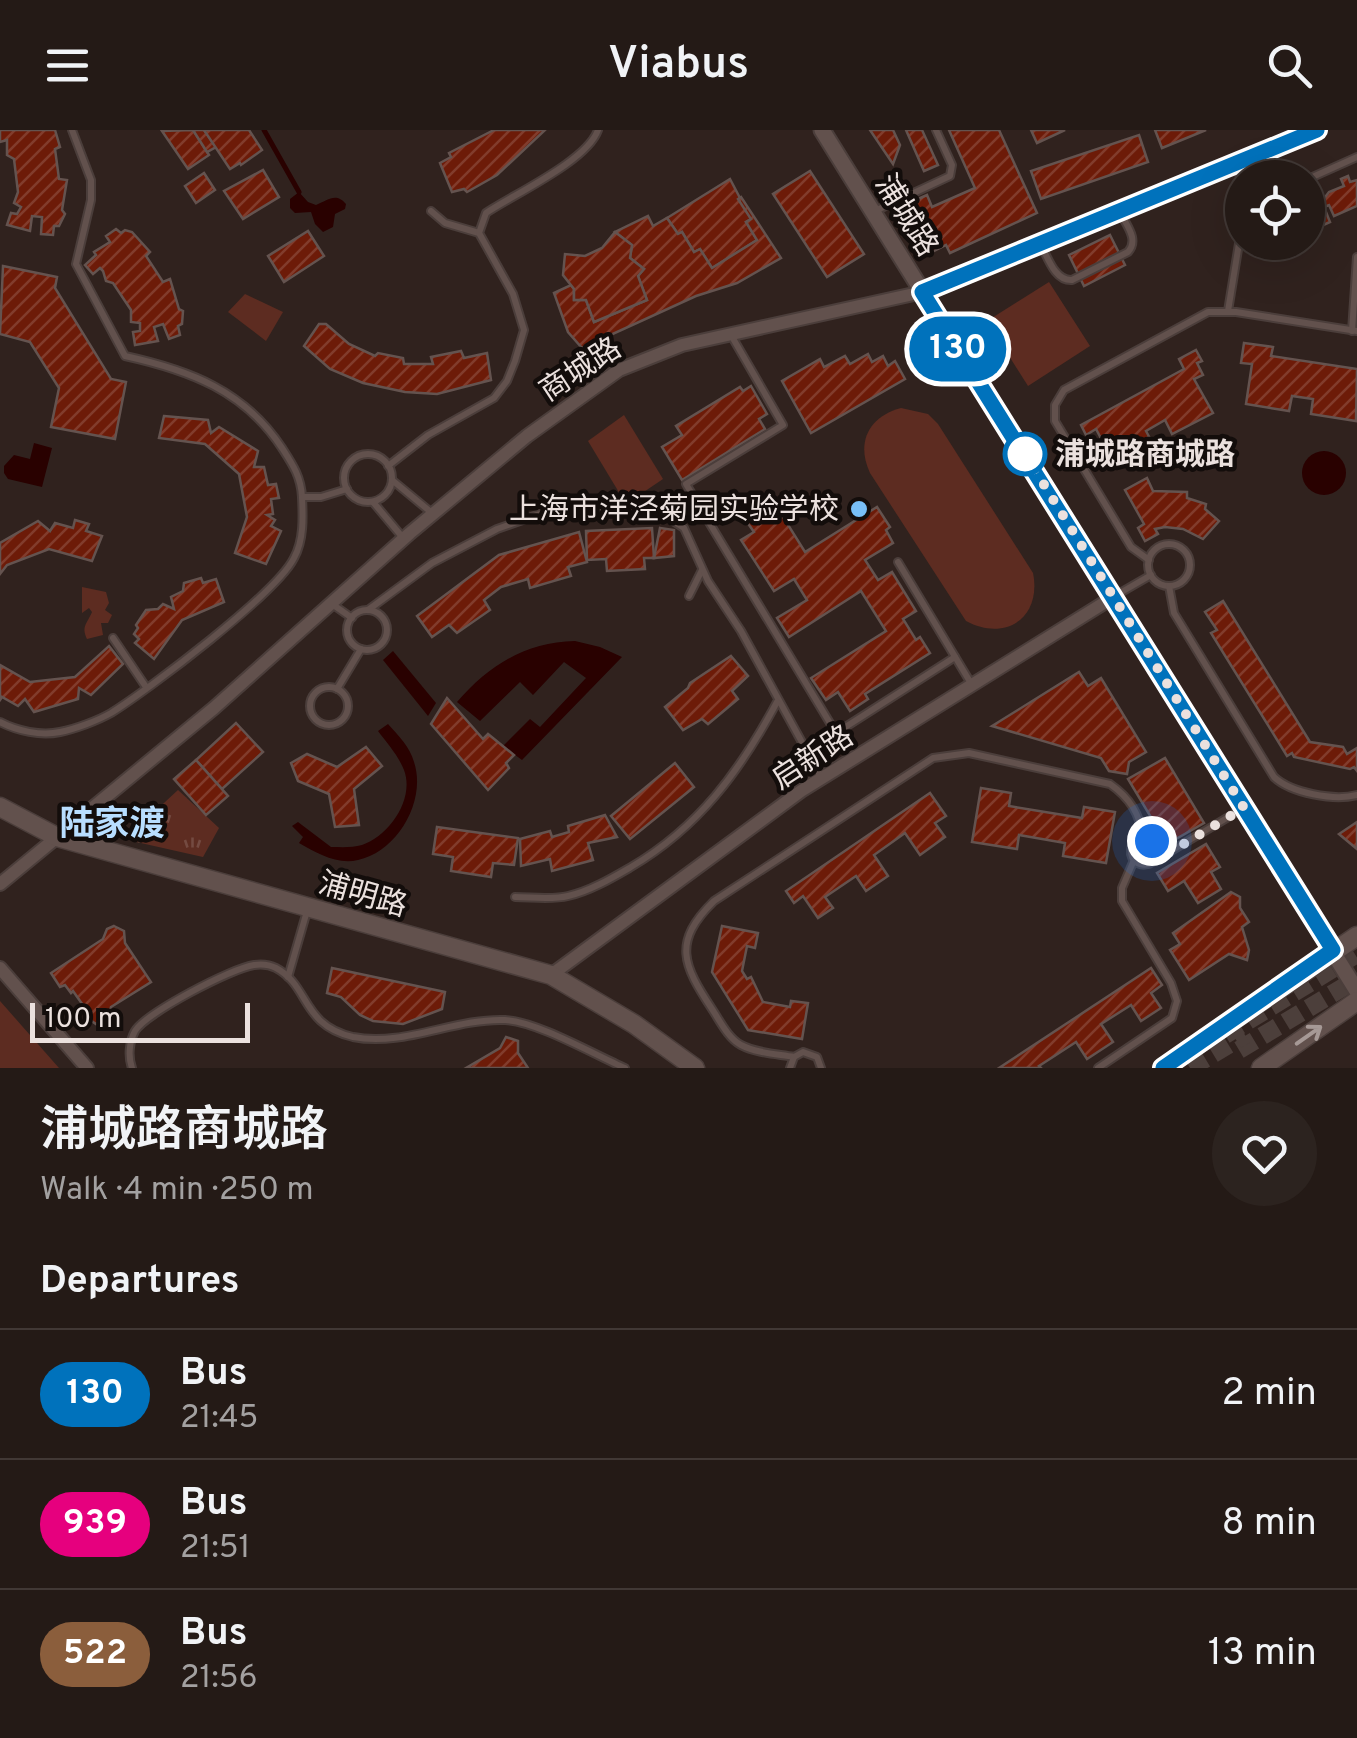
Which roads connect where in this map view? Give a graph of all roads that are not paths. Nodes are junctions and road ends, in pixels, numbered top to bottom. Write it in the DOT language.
graph roads {
  1 [pos="72,130"];
  2 [pos="598,130"];
  3 [pos="822,130"];
  4 [pos="936,130"];
  5 [pos="1317,130"];
  6 [pos="1279,137"];
  7 [pos="1357,157"];
  8 [pos="1242,160"];
  9 [pos="1225,168"];
  10 [pos="1325,171"];
  11 [pos="1120,211"];
  12 [pos="431,212"];
  13 [pos="874,212"];
  14 [pos="480,233"];
  15 [pos="1040,244"];
  16 [pos="1357,257"];
  17 [pos="1236,260"];
  18 [pos="922,292"];
  19 [pos="1228,311"];
  20 [pos="1355,331"];
  21 [pos="730,334"];
  22 [pos="388,466"];
  23 [pos="392,480"];
  24 [pos="347,490"];
  25 [pos="302,497"];
  26 [pos="373,502"];
  27 [pos="434,514"];
  28 [pos="404,539"];
  29 [pos="1148,560"];
  30 [pos="898,562"];
  31 [pos="703,569"];
  32 [pos="1151,575"];
  33 [pos="1169,586"];
  34 [pos="689,596"];
  35 [pos="1112,598"];
  36 [pos="331,604"];
  37 [pos="368,610"];
  38 [pos="352,618"];
  39 [pos="113,638"];
  40 [pos="361,650"];
  41 [pos="955,657"];
  42 [pos="972,685"];
  43 [pos="146,687"];
  44 [pos="338,689"];
  45 [pos="777,702"];
  46 [pos="0,722"];
  47 [pos="822,778"];
  48 [pos="1357,795"];
  49 [pos="0,807"];
  50 [pos="1244,808"];
  51 [pos="56,837"];
  52 [pos="1143,838"];
  53 [pos="1156,857"];
  54 [pos="1134,860"];
  55 [pos="0,884"];
  56 [pos="514,896"];
  57 [pos="308,907"];
  58 [pos="1357,936"];
  59 [pos="1333,950"];
  60 [pos="0,968"];
  61 [pos="551,975"];
  62 [pos="288,977"];
  63 [pos="1357,990"];
  64 [pos="1357,1002"];
  65 [pos="794,1057"];
  66 [pos="86,1068"];
  67 [pos="132,1068"];
  68 [pos="625,1068"];
  69 [pos="695,1068"];
  70 [pos="790,1068"];
  71 [pos="821,1068"];
  72 [pos="1098,1068"];
  73 [pos="1163,1068"];
  74 [pos="1261,1068"];
  1 -- 25 [label="lane"];
  2 -- 14 [label="lane"];
  3 -- 13 [label="street, 浦城路"];
  4 -- 13 [label="lane"];
  5 -- 6 [label="street, 商城路"];
  6 -- 8 [label="street, 商城路"];
  7 -- 10 [label="lane"];
  9 -- 11 [label="street, 商城路"];
  11 -- 15 [label="street, 商城路"];
  11 -- 15 [label="lane"];
  12 -- 14 [label="lane"];
  13 -- 18 [label="street, 浦城路"];
  14 -- 22 [label="lane"];
  15 -- 18 [label="street, 商城路"];
  16 -- 20 [label="lane"];
  17 -- 19 [label="lane"];
  18 -- 21 [label="street, 商城路"];
  18 -- 35 [label="street, 浦城路"];
  19 -- 20 [label="lane"];
  19 -- 29 [label="lane"];
  21 -- 27 [label="street, 商城路"];
  21 -- 41 [label="lane"];
  22 -- 23 [label="lane"];
  22 -- 24 [label="lane"];
  23 -- 26 [label="lane"];
  23 -- 27 [label="lane"];
  24 -- 25 [label="lane"];
  24 -- 26 [label="lane"];
  25 -- 43 [label="lane"];
  26 -- 28 [label="lane"];
  27 -- 28 [label="street, 商城路"];
  28 -- 36 [label="street, 商城路"];
  29 -- 32 [label="lane"];
  29 -- 33 [label="lane"];
  30 -- 41 [label="lane"];
  31 -- 34 [label="lane"];
  31 -- 37 [label="lane"];
  31 -- 45 [label="lane"];
  32 -- 33 [label="lane"];
  32 -- 35 [label="lane"];
  33 -- 48 [label="lane"];
  35 -- 42 [label="street, 启新路"];
  35 -- 50 [label="street, 浦城路"];
  36 -- 38 [label="lane"];
  36 -- 51 [label="street, 商城路"];
  37 -- 38 [label="lane"];
  37 -- 40 [label="lane"];
  38 -- 40 [label="lane"];
  39 -- 43 [label="lane"];
  40 -- 44 [label="lane"];
  41 -- 42 [label="lane"];
  42 -- 47 [label="street, 启新路"];
  43 -- 46 [label="lane"];
  44 -- 44 [label="lane"];
  45 -- 47 [label="lane"];
  45 -- 56 [label="lane"];
  47 -- 61 [label="street, 启新路"];
  49 -- 51 [label="main road, 浦明路"];
  50 -- 53 [label="lane"];
  50 -- 59 [label="street, 浦城路"];
  51 -- 55 [label="street, 商城路"];
  51 -- 57 [label="main road, 浦明路"];
  52 -- 53 [label="lane"];
  52 -- 54 [label="lane"];
  52 -- 65 [label="lane"];
  53 -- 54 [label="lane"];
  54 -- 72 [label="lane"];
  57 -- 61 [label="main road, 浦明路"];
  57 -- 62 [label="lane"];
  58 -- 59 [label="main road"];
  59 -- 63 [label="street, 浦城路"];
  59 -- 73 [label="main road"];
  60 -- 66 [label="street"];
  61 -- 69 [label="main road, 浦明路"];
  62 -- 67 [label="lane"];
  62 -- 68 [label="lane"];
  74 -- 64 [label="main road, one-way"];
  65 -- 70 [label="lane"];
  65 -- 71 [label="lane"];
}
